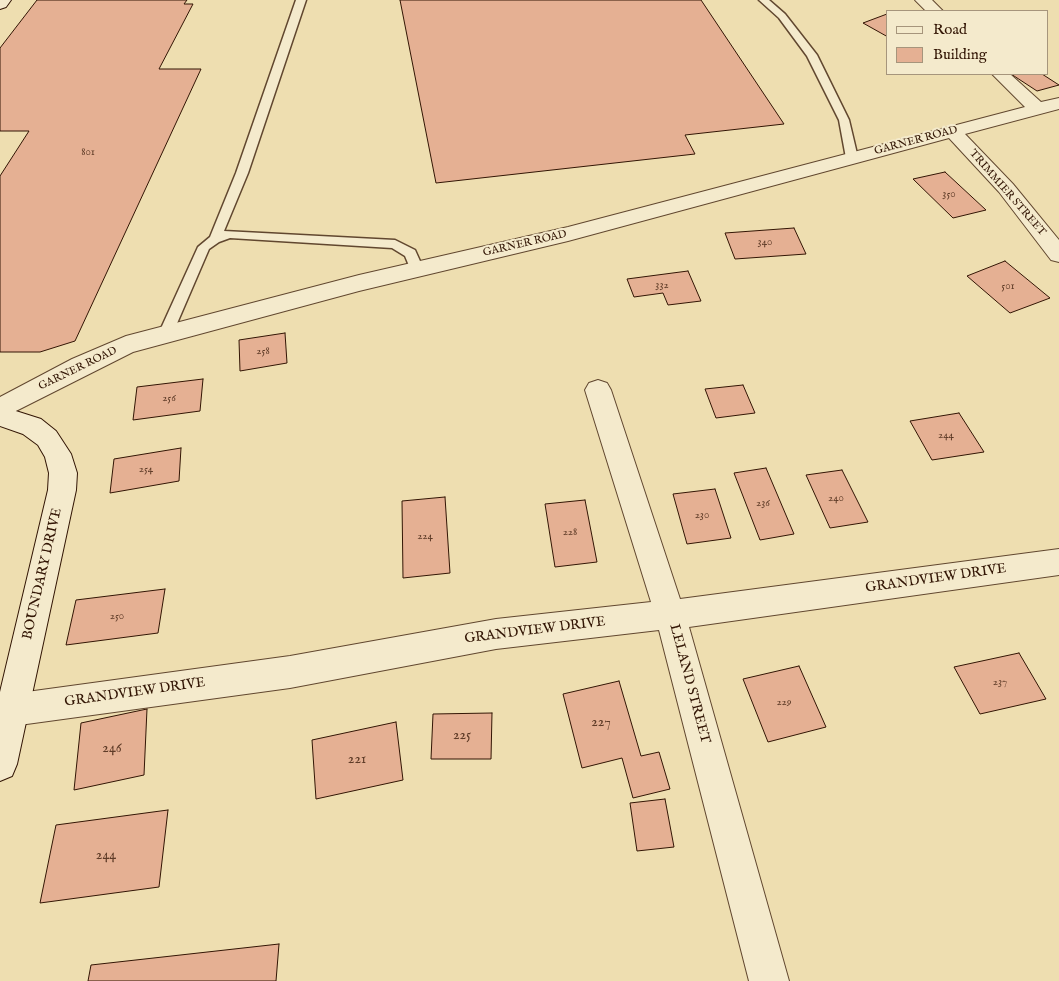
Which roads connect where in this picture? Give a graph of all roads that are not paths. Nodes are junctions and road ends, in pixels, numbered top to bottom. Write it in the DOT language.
graph roads {
  1 [pos="3,0"];
  2 [pos="301,0"];
  3 [pos="764,0"];
  4 [pos="923,0"];
  5 [pos="0,4"];
  6 [pos="934,10"];
  7 [pos="1001,75"];
  8 [pos="1059,103"];
  9 [pos="1038,109"];
  10 [pos="953,132"];
  11 [pos="852,158"];
  12 [pos="215,239"];
  13 [pos="1059,255"];
  14 [pos="417,270"];
  15 [pos="165,335"];
  16 [pos="598,390"];
  17 [pos="0,409"];
  18 [pos="0,416"];
  19 [pos="1059,562"];
  20 [pos="670,615"];
  21 [pos="12,710"];
  22 [pos="0,764"];
  23 [pos="769,981"];
  1 -- 5 [label="street"];
  2 -- 12 [label="lane"];
  3 -- 11 [label="lane"];
  4 -- 6 [label="street"];
  7 -- 9 [label="street"];
  8 -- 9 [label="street, GARNER ROAD"];
  9 -- 10 [label="street, GARNER ROAD"];
  10 -- 11 [label="street, GARNER ROAD"];
  10 -- 13 [label="street, TRIMMIER STREET"];
  11 -- 14 [label="street, GARNER ROAD"];
  12 -- 14 [label="lane"];
  12 -- 15 [label="lane"];
  14 -- 15 [label="street, GARNER ROAD"];
  15 -- 17 [label="street, GARNER ROAD"];
  16 -- 20 [label="street, LELAND STREET"];
  18 -- 21 [label="street, BOUNDARY DRIVE"];
  19 -- 20 [label="street, GRANDVIEW DRIVE"];
  20 -- 21 [label="street, GRANDVIEW DRIVE"];
  20 -- 23 [label="street, LELAND STREET"];
  21 -- 22 [label="street, BOUNDARY DRIVE"];
}
